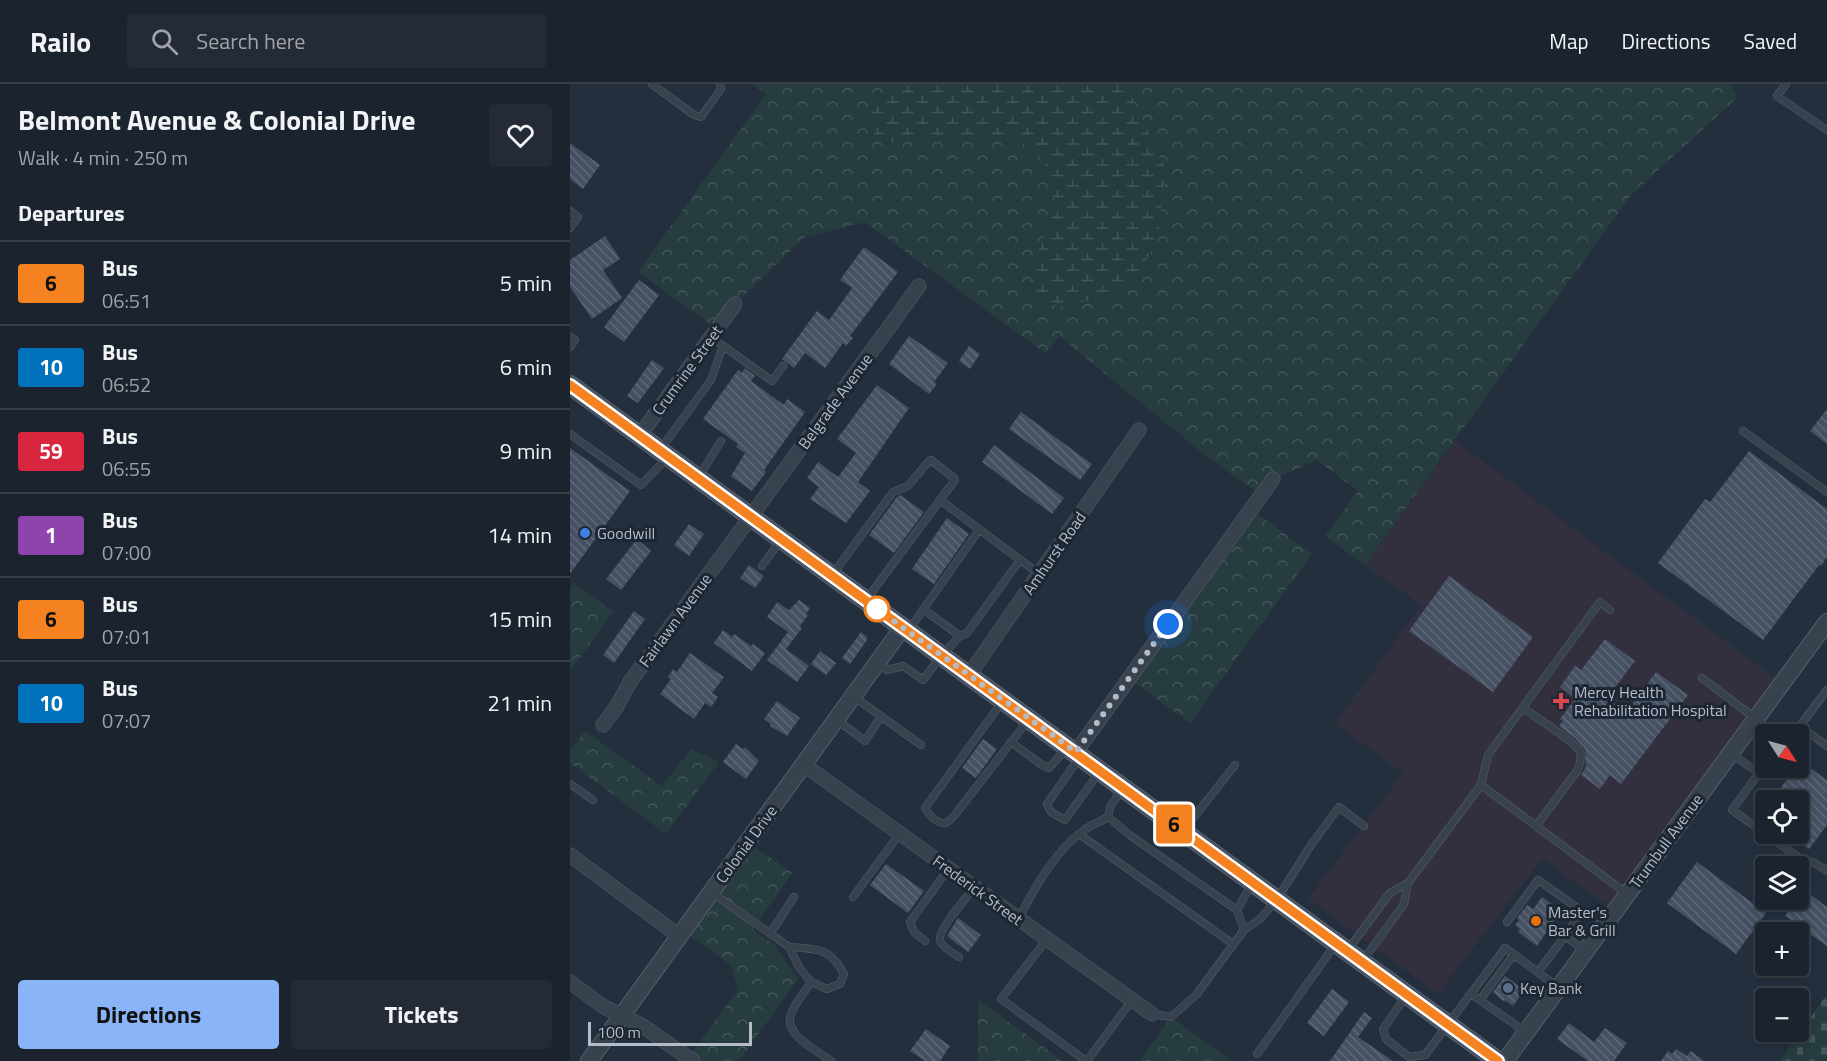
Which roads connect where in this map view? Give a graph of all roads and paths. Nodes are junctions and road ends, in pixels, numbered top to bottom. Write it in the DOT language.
graph roads {
  1 [pos="652,84"];
  2 [pos="720,84"];
  3 [pos="1786,84"];
  4 [pos="1827,129"];
  5 [pos="570,210"];
  6 [pos="570,228"];
  7 [pos="920,286"];
  8 [pos="735,304"];
  9 [pos="570,337"];
  10 [pos="711,337"];
  11 [pos="723,346"];
  12 [pos="570,347"];
  13 [pos="783,366"];
  14 [pos="570,385"];
  15 [pos="1139,430"];
  16 [pos="1743,430"];
  17 [pos="570,434"];
  18 [pos="640,435"];
  19 [pos="721,441"];
  20 [pos="664,453"];
  21 [pos="698,478"];
  22 [pos="1273,479"];
  23 [pos="1827,492"];
  24 [pos="940,500"];
  25 [pos="751,516"];
  26 [pos="979,530"];
  27 [pos="782,539"];
  28 [pos="1020,560"];
  29 [pos="762,566"];
  30 [pos="1039,574"];
  31 [pos="832,576"];
  32 [pos="866,600"];
  33 [pos="923,609"];
  34 [pos="1610,610"];
  35 [pos="1827,622"];
  36 [pos="906,629"];
  37 [pos="960,636"];
  38 [pos="942,655"];
  39 [pos="876,663"];
  40 [pos="969,675"];
  41 [pos="1702,678"];
  42 [pos="1827,690"];
  43 [pos="853,696"];
  44 [pos="1004,700"];
  45 [pos="1523,708"];
  46 [pos="881,717"];
  47 [pos="1756,718"];
  48 [pos="1029,719"];
  49 [pos="836,720"];
  50 [pos="1801,724"];
  51 [pos="603,725"];
  52 [pos="1809,733"];
  53 [pos="1011,742"];
  54 [pos="921,745"];
  55 [pos="1827,746"];
  56 [pos="1075,752"];
  57 [pos="1730,753"];
  58 [pos="804,765"];
  59 [pos="1235,765"];
  60 [pos="1755,770"];
  61 [pos="1101,771"];
  62 [pos="1755,778"];
  63 [pos="570,784"];
  64 [pos="1481,785"];
  65 [pos="1124,787"];
  66 [pos="593,800"];
  67 [pos="1108,817"];
  68 [pos="1364,826"];
  69 [pos="1536,826"];
  70 [pos="1755,826"];
  71 [pos="1184,831"];
  72 [pos="900,833"];
  73 [pos="1079,834"];
  74 [pos="1780,844"];
  75 [pos="570,855"];
  76 [pos="949,868"];
  77 [pos="1827,871"];
  78 [pos="1252,881"];
  79 [pos="1408,883"];
  80 [pos="975,887"];
  81 [pos="711,892"];
  82 [pos="1628,894"];
  83 [pos="794,897"];
  84 [pos="854,897"];
  85 [pos="1277,899"];
  86 [pos="1238,910"];
  87 [pos="1019,919"];
  88 [pos="1507,922"];
  89 [pos="1244,930"];
  90 [pos="770,934"];
  91 [pos="679,936"];
  92 [pos="1565,936"];
  93 [pos="1047,939"];
  94 [pos="925,941"];
  95 [pos="1233,944"];
  96 [pos="789,946"];
  97 [pos="1342,947"];
  98 [pos="1585,951"];
  99 [pos="1514,954"];
  100 [pos="959,957"];
  101 [pos="1362,962"];
  102 [pos="1538,972"];
  103 [pos="570,982"];
  104 [pos="811,982"];
  105 [pos="1558,988"];
  106 [pos="1407,994"];
  107 [pos="1471,994"];
  108 [pos="1132,1000"];
  109 [pos="1480,1000"];
  110 [pos="1152,1014"];
  111 [pos="622,1016"];
  112 [pos="1449,1025"];
  113 [pos="1526,1032"];
  114 [pos="1257,1054"];
  115 [pos="589,1061"];
  116 [pos="693,1061"];
  117 [pos="831,1061"];
  118 [pos="1087,1061"];
  119 [pos="1498,1061"];
  120 [pos="1505,1061"];
  1 -- 2 [label="lane"];
  3 -- 4 [label="lane"];
  5 -- 6 [label="lane"];
  7 -- 25 [label="street, Belgrade Avenue"];
  8 -- 10 [label="street, Crumrine Street"];
  9 -- 12 [label="lane"];
  10 -- 11 [label="lane"];
  10 -- 18 [label="street, Crumrine Street"];
  11 -- 13 [label="lane"];
  11 -- 20 [label="lane"];
  14 -- 18 [label="main road"];
  15 -- 30 [label="street, Amhurst Road"];
  16 -- 23 [label="lane"];
  17 -- 20 [label="lane"];
  18 -- 20 [label="main road"];
  19 -- 21 [label="lane"];
  20 -- 21 [label="main road"];
  21 -- 25 [label="main road"];
  22 -- 56 [label="street"];
  24 -- 26 [label="lane"];
  24 -- 31 [label="lane"];
  24 -- 32 [label="lane"];
  25 -- 27 [label="main road"];
  25 -- 51 [label="street, Fairlawn Avenue"];
  26 -- 28 [label="lane"];
  26 -- 33 [label="lane"];
  27 -- 29 [label="lane"];
  27 -- 31 [label="main road"];
  28 -- 30 [label="lane"];
  28 -- 37 [label="lane"];
  30 -- 40 [label="street, Amhurst Road"];
  31 -- 32 [label="main road"];
  32 -- 36 [label="main road"];
  33 -- 36 [label="lane"];
  33 -- 37 [label="lane"];
  34 -- 45 [label="lane"];
  35 -- 47 [label="street, Trumbull Avenue"];
  36 -- 38 [label="main road"];
  36 -- 39 [label="street, Colonial Drive"];
  37 -- 38 [label="lane"];
  38 -- 39 [label="lane"];
  38 -- 40 [label="main road"];
  39 -- 43 [label="street, Colonial Drive"];
  40 -- 44 [label="main road"];
  41 -- 47 [label="lane"];
  42 -- 50 [label="lane"];
  43 -- 46 [label="lane"];
  43 -- 49 [label="street, Colonial Drive"];
  44 -- 48 [label="main road"];
  44 -- 53 [label="lane"];
  45 -- 64 [label="lane"];
  45 -- 69 [label="lane"];
  46 -- 49 [label="lane"];
  46 -- 54 [label="lane"];
  47 -- 57 [label="street, Trumbull Avenue"];
  48 -- 53 [label="lane"];
  48 -- 56 [label="main road"];
  49 -- 58 [label="street, Colonial Drive"];
  52 -- 55 [label="lane"];
  53 -- 56 [label="lane"];
  56 -- 61 [label="main road"];
  56 -- 61 [label="lane"];
  57 -- 60 [label="lane"];
  57 -- 82 [label="street, Trumbull Avenue"];
  58 -- 72 [label="street, Frederick Street"];
  58 -- 81 [label="street, Colonial Drive"];
  59 -- 71 [label="lane"];
  61 -- 65 [label="main road"];
  62 -- 70 [label="lane"];
  63 -- 66 [label="lane"];
  64 -- 69 [label="lane"];
  64 -- 79 [label="lane"];
  65 -- 67 [label="lane"];
  65 -- 71 [label="main road"];
  67 -- 73 [label="lane"];
  67 -- 86 [label="lane"];
  68 -- 85 [label="lane"];
  69 -- 82 [label="lane"];
  71 -- 78 [label="main road"];
  72 -- 76 [label="street, Frederick Street"];
  72 -- 84 [label="lane"];
  73 -- 87 [label="lane"];
  73 -- 95 [label="lane"];
  74 -- 77 [label="lane"];
  75 -- 91 [label="street"];
  76 -- 80 [label="street, Frederick Street"];
  76 -- 94 [label="lane"];
  78 -- 85 [label="main road"];
  78 -- 86 [label="lane"];
  79 -- 97 [label="lane"];
  79 -- 101 [label="lane"];
  80 -- 87 [label="street, Frederick Street"];
  80 -- 100 [label="lane"];
  81 -- 90 [label="lane"];
  81 -- 91 [label="street, Colonial Drive"];
  82 -- 98 [label="street, Trumbull Avenue"];
  83 -- 90 [label="lane"];
  85 -- 89 [label="lane"];
  85 -- 97 [label="main road"];
  86 -- 89 [label="lane"];
  87 -- 93 [label="street, Frederick Street"];
  88 -- 92 [label="lane"];
  89 -- 95 [label="lane"];
  90 -- 96 [label="lane"];
  91 -- 111 [label="street, Colonial Drive"];
  92 -- 98 [label="lane"];
  92 -- 102 [label="lane"];
  93 -- 108 [label="street, Frederick Street"];
  93 -- 118 [label="lane"];
  95 -- 110 [label="lane"];
  96 -- 104 [label="lane"];
  96 -- 104 [label="lane"];
  97 -- 101 [label="main road"];
  97 -- 114 [label="lane"];
  98 -- 105 [label="street, Trumbull Avenue"];
  99 -- 102 [label="lane"];
  99 -- 107 [label="lane"];
  99 -- 109 [label="lane"];
  101 -- 106 [label="main road"];
  102 -- 105 [label="lane"];
  103 -- 111 [label="street"];
  104 -- 117 [label="lane"];
  105 -- 113 [label="street, Trumbull Avenue"];
  106 -- 112 [label="main road"];
  106 -- 112 [label="lane"];
  107 -- 109 [label="lane"];
  107 -- 112 [label="lane"];
  108 -- 110 [label="street, Frederick Street"];
  108 -- 118 [label="lane"];
  109 -- 113 [label="lane"];
  111 -- 115 [label="street, Colonial Drive"];
  111 -- 116 [label="street"];
  112 -- 119 [label="main road"];
  113 -- 120 [label="street, Trumbull Avenue"];
}
